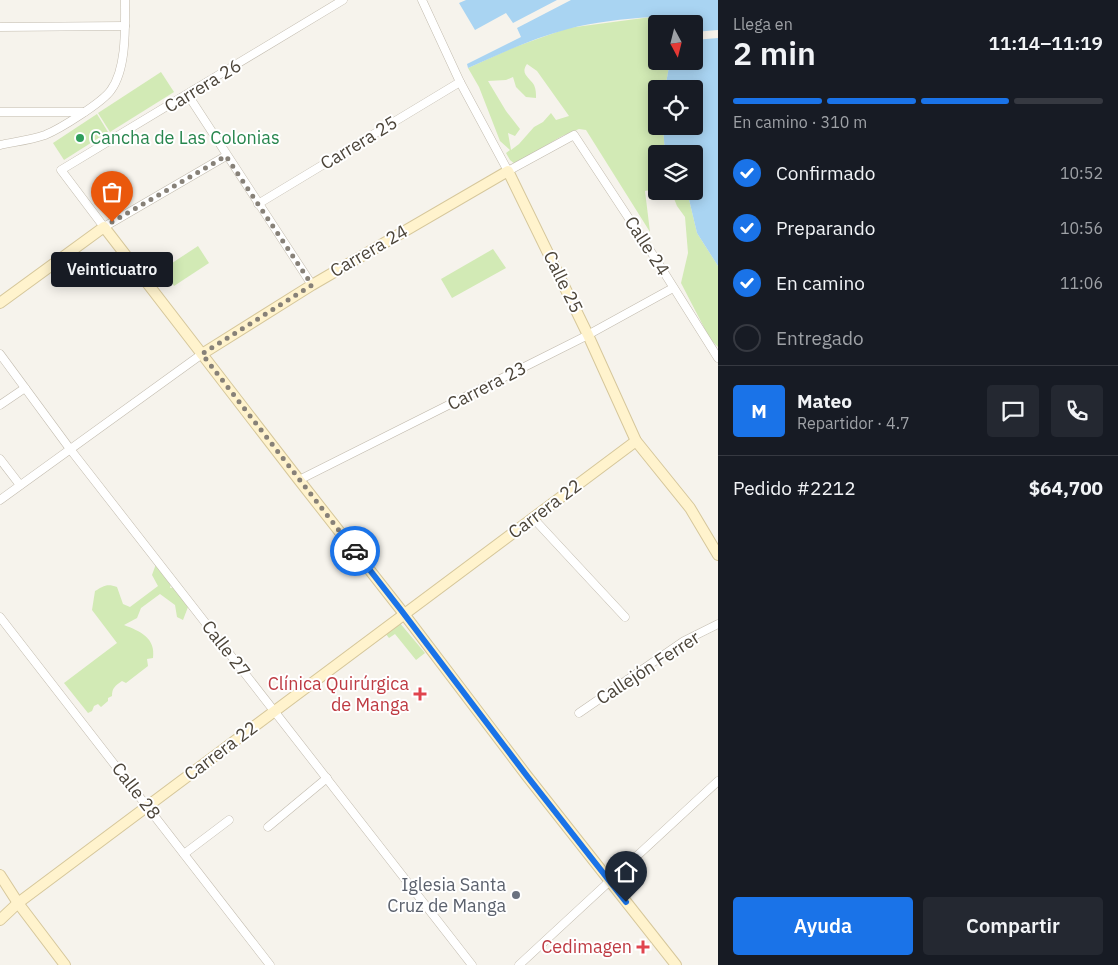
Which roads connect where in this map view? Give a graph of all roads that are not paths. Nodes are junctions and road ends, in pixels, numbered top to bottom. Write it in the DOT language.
graph roads {
  1 [pos="125,0"];
  2 [pos="343,0"];
  3 [pos="422,0"];
  4 [pos="0,26"];
  5 [pos="125,26"];
  6 [pos="460,82"];
  7 [pos="188,95"];
  8 [pos="0,112"];
  9 [pos="86,112"];
  10 [pos="574,135"];
  11 [pos="0,146"];
  12 [pos="226,156"];
  13 [pos="508,171"];
  14 [pos="258,204"];
  15 [pos="104,227"];
  16 [pos="312,285"];
  17 [pos="673,288"];
  18 [pos="0,303"];
  19 [pos="588,334"];
  20 [pos="0,354"];
  21 [pos="202,354"];
  22 [pos="718,358"];
  23 [pos="25,388"];
  24 [pos="0,405"];
  25 [pos="636,441"];
  26 [pos="70,449"];
  27 [pos="0,459"];
  28 [pos="299,480"];
  29 [pos="20,486"];
  30 [pos="0,500"];
  31 [pos="533,518"];
  32 [pos="718,555"];
  33 [pos="405,614"];
  34 [pos="0,617"];
  35 [pos="625,617"];
  36 [pos="718,624"];
  37 [pos="274,711"];
  38 [pos="579,713"];
  39 [pos="327,778"];
  40 [pos="718,781"];
  41 [pos="147,806"];
  42 [pos="229,820"];
  43 [pos="268,827"];
  44 [pos="184,854"];
  45 [pos="0,875"];
  46 [pos="610,881"];
  47 [pos="18,903"];
  48 [pos="0,920"];
  49 [pos="65,965"];
  50 [pos="270,965"];
  51 [pos="472,965"];
  52 [pos="520,965"];
  53 [pos="676,965"];
  1 -- 5 [label="street"];
  2 -- 7 [label="street, Carrera 26"];
  3 -- 6 [label="street, Calle 25"];
  4 -- 5 [label="street"];
  5 -- 9 [label="street"];
  6 -- 13 [label="street, Calle 25"];
  6 -- 14 [label="street, Carrera 25"];
  7 -- 12 [label="street"];
  7 -- 15 [label="street, Carrera 26"];
  8 -- 9 [label="street"];
  9 -- 11 [label="street"];
  10 -- 13 [label="street, Carrera 24"];
  10 -- 17 [label="street, Calle 24"];
  12 -- 14 [label="street"];
  12 -- 15 [label="street"];
  13 -- 16 [label="street, Carrera 24"];
  13 -- 19 [label="street, Calle 25"];
  14 -- 16 [label="street"];
  15 -- 18 [label="street"];
  15 -- 21 [label="street"];
  16 -- 21 [label="street, Carrera 24"];
  17 -- 19 [label="street, Carrera 23"];
  17 -- 22 [label="street, Calle 24"];
  19 -- 25 [label="street, Calle 25"];
  19 -- 28 [label="street, Carrera 23"];
  20 -- 23 [label="street, Calle 27"];
  21 -- 26 [label="street, Carrera 24"];
  21 -- 28 [label="street"];
  23 -- 24 [label="street"];
  23 -- 26 [label="street, Calle 27"];
  25 -- 31 [label="street, Carrera 22"];
  25 -- 32 [label="street, Calle 25"];
  26 -- 29 [label="street, Carrera 24"];
  26 -- 37 [label="street, Calle 27"];
  27 -- 29 [label="street"];
  28 -- 33 [label="street"];
  29 -- 30 [label="street, Carrera 24"];
  31 -- 33 [label="street, Carrera 22"];
  31 -- 35 [label="street"];
  33 -- 37 [label="street, Carrera 22"];
  33 -- 46 [label="street"];
  34 -- 41 [label="street, Calle 28"];
  36 -- 38 [label="street, Callejón Ferrer"];
  37 -- 39 [label="street, Calle 27"];
  37 -- 41 [label="street, Carrera 22"];
  39 -- 43 [label="street"];
  39 -- 51 [label="street, Calle 27"];
  40 -- 46 [label="street"];
  41 -- 44 [label="street, Calle 28"];
  41 -- 47 [label="street, Carrera 22"];
  42 -- 44 [label="street"];
  44 -- 50 [label="street, Calle 28"];
  45 -- 47 [label="street"];
  46 -- 52 [label="street"];
  46 -- 53 [label="street"];
  47 -- 48 [label="street, Carrera 22"];
  47 -- 49 [label="street"];
}
